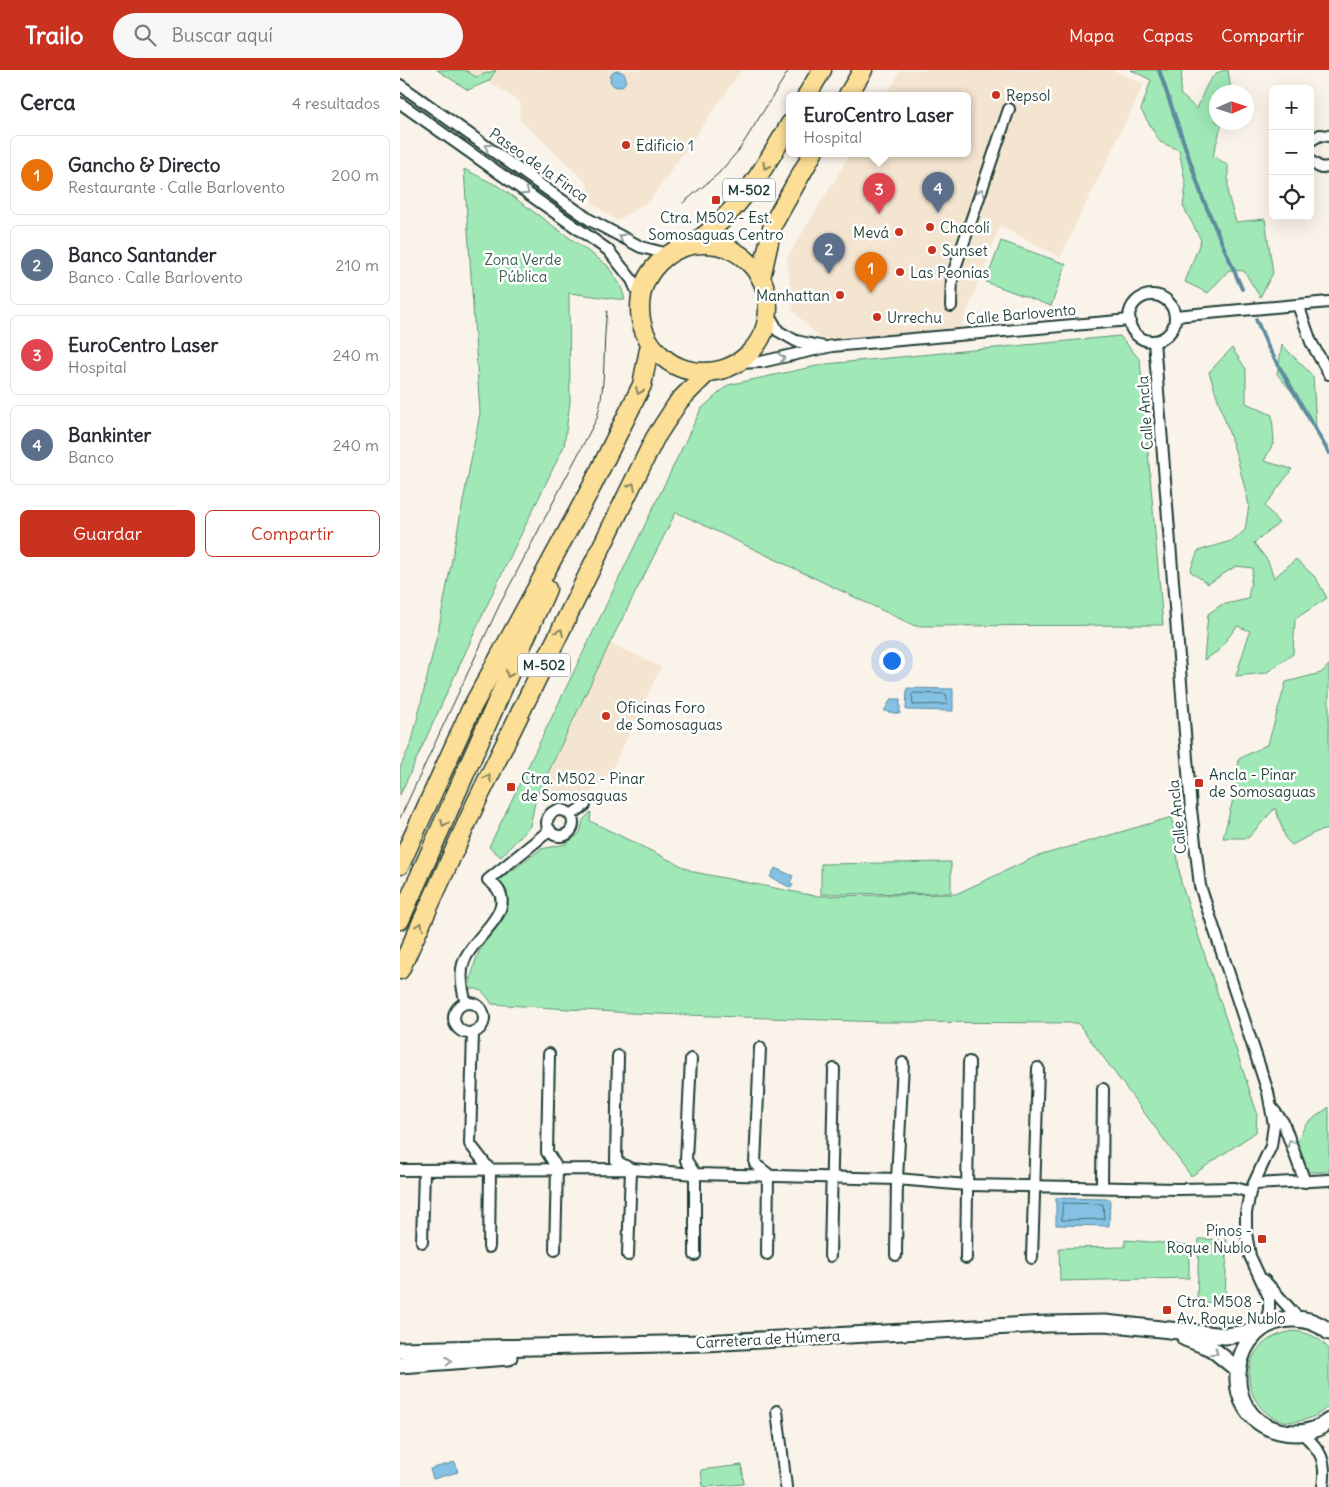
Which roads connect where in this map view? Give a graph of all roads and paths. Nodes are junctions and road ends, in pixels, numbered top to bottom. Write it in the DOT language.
graph roads {
  1 [pos="822,70"];
  2 [pos="863,70"];
  3 [pos="400,85"];
  4 [pos="809,92"];
  5 [pos="850,92"];
  6 [pos="400,103"];
  7 [pos="1009,108"];
  8 [pos="786,131"];
  9 [pos="1329,136"];
  10 [pos="1314,139"];
  11 [pos="811,157"];
  12 [pos="1314,164"];
  13 [pos="1329,167"];
  14 [pos="693,244"];
  15 [pos="668,254"];
  16 [pos="761,278"];
  17 [pos="640,298"];
  18 [pos="1329,302"];
  19 [pos="1298,305"];
  20 [pos="951,306"];
  21 [pos="768,313"];
  22 [pos="1175,316"];
  23 [pos="1130,320"];
  24 [pos="1154,342"];
  25 [pos="650,344"];
  26 [pos="825,347"];
  27 [pos="737,363"];
  28 [pos="708,372"];
  29 [pos="1329,374"];
  30 [pos="592,486"];
  31 [pos="585,805"];
  32 [pos="571,815"];
  33 [pos="550,830"];
  34 [pos="400,865"];
  35 [pos="400,920"];
  36 [pos="400,970"];
  37 [pos="466,1003"];
  38 [pos="473,1032"];
  39 [pos="760,1048"];
  40 [pos="549,1054"];
  41 [pos="618,1056"];
  42 [pos="691,1059"];
  43 [pos="970,1062"];
  44 [pos="904,1063"];
  45 [pos="1038,1068"];
  46 [pos="834,1069"];
  47 [pos="1103,1089"];
  48 [pos="1271,1107"];
  49 [pos="557,1168"];
  50 [pos="631,1169"];
  51 [pos="400,1170"];
  52 [pos="424,1170"];
  53 [pos="490,1170"];
  54 [pos="695,1174"];
  55 [pos="768,1174"];
  56 [pos="833,1176"];
  57 [pos="898,1178"];
  58 [pos="1329,1180"];
  59 [pos="1305,1182"];
  60 [pos="967,1185"];
  61 [pos="1034,1186"];
  62 [pos="1102,1186"];
  63 [pos="1252,1188"];
  64 [pos="422,1242"];
  65 [pos="488,1247"];
  66 [pos="556,1250"];
  67 [pos="767,1254"];
  68 [pos="628,1255"];
  69 [pos="695,1255"];
  70 [pos="896,1255"];
  71 [pos="830,1256"];
  72 [pos="966,1258"];
  73 [pos="1032,1258"];
  74 [pos="1257,1272"];
  75 [pos="1299,1319"];
  76 [pos="1136,1326"];
  77 [pos="1261,1329"];
  78 [pos="1329,1332"];
  79 [pos="705,1343"];
  80 [pos="400,1350"];
  81 [pos="400,1365"];
  82 [pos="1237,1369"];
  83 [pos="777,1411"];
  84 [pos="1329,1421"];
  85 [pos="1302,1433"];
  86 [pos="1329,1475"];
  87 [pos="786,1487"];
  88 [pos="1323,1487"];
  1 -- 4 [label="highway"];
  2 -- 5 [label="highway"];
  15 -- 3 [label="street, Paseo de la Finca, one-way"];
  6 -- 17 [label="street, Paseo de la Finca, one-way"];
  20 -- 7 [label="street, one-way"];
  8 -- 14 [label="highway, M-502, one-way"];
  9 -- 10 [label="street"];
  11 -- 16 [label="highway, M-502"];
  12 -- 13 [label="street"];
  14 -- 15 [label="highway, M-502"];
  14 -- 16 [label="highway, M-502"];
  15 -- 17 [label="highway, M-502"];
  16 -- 21 [label="highway, M-502"];
  17 -- 25 [label="highway, M-502"];
  18 -- 19 [label="street"];
  19 -- 22 [label="street"];
  19 -- 29 [label="street"];
  21 -- 26 [label="street, Calle Barlovento"];
  21 -- 27 [label="highway, M-502"];
  22 -- 23 [label="street"];
  22 -- 24 [label="street"];
  23 -- 24 [label="street"];
  23 -- 26 [label="street, Calle Barlovento"];
  24 -- 48 [label="street, Calle Ancla"];
  25 -- 28 [label="highway, M-502"];
  25 -- 30 [label="highway, M-502, one-way"];
  27 -- 26 [label="street, Calle Barlovento, one-way"];
  27 -- 28 [label="highway, M-502"];
  36 -- 28 [label="highway, M-502, one-way"];
  30 -- 34 [label="highway, M-502"];
  30 -- 35 [label="highway, M-502, one-way"];
  31 -- 32 [label="street"];
  32 -- 33 [label="street"];
  32 -- 33 [label="street"];
  33 -- 37 [label="street"];
  37 -- 38 [label="street"];
  37 -- 38 [label="street"];
  38 -- 53 [label="street"];
  39 -- 55 [label="street"];
  40 -- 49 [label="street"];
  41 -- 50 [label="street"];
  42 -- 54 [label="street"];
  43 -- 60 [label="street"];
  44 -- 57 [label="street"];
  45 -- 61 [label="street"];
  46 -- 56 [label="street"];
  47 -- 62 [label="street"];
  59 -- 48 [label="street, one-way"];
  48 -- 63 [label="street, Calle Ancla"];
  49 -- 50 [label="street"];
  49 -- 53 [label="street"];
  49 -- 66 [label="street"];
  50 -- 54 [label="street"];
  50 -- 68 [label="street"];
  51 -- 52 [label="street"];
  52 -- 53 [label="street"];
  52 -- 64 [label="street"];
  53 -- 65 [label="street"];
  54 -- 55 [label="street"];
  54 -- 69 [label="street"];
  55 -- 56 [label="street"];
  55 -- 67 [label="street"];
  56 -- 57 [label="street"];
  56 -- 71 [label="street"];
  57 -- 60 [label="street"];
  57 -- 70 [label="street"];
  58 -- 59 [label="street"];
  59 -- 63 [label="street"];
  60 -- 61 [label="street"];
  60 -- 72 [label="street"];
  61 -- 62 [label="street"];
  61 -- 73 [label="street"];
  62 -- 63 [label="street"];
  63 -- 74 [label="street, Calle Ancla"];
  74 -- 75 [label="street, Calle Ancla"];
  74 -- 77 [label="street, Calle Ancla"];
  75 -- 77 [label="main road"];
  75 -- 78 [label="main road"];
  76 -- 77 [label="main road"];
  76 -- 79 [label="main road, Carretera de Húmera"];
  76 -- 82 [label="main road, one-way"];
  77 -- 82 [label="main road"];
  79 -- 80 [label="main road, Carretera de Húmera"];
  81 -- 79 [label="main road, one-way"];
  82 -- 85 [label="main road"];
  83 -- 87 [label="street"];
  84 -- 85 [label="main road"];
  85 -- 88 [label="street"];
  86 -- 88 [label="street"];
}
